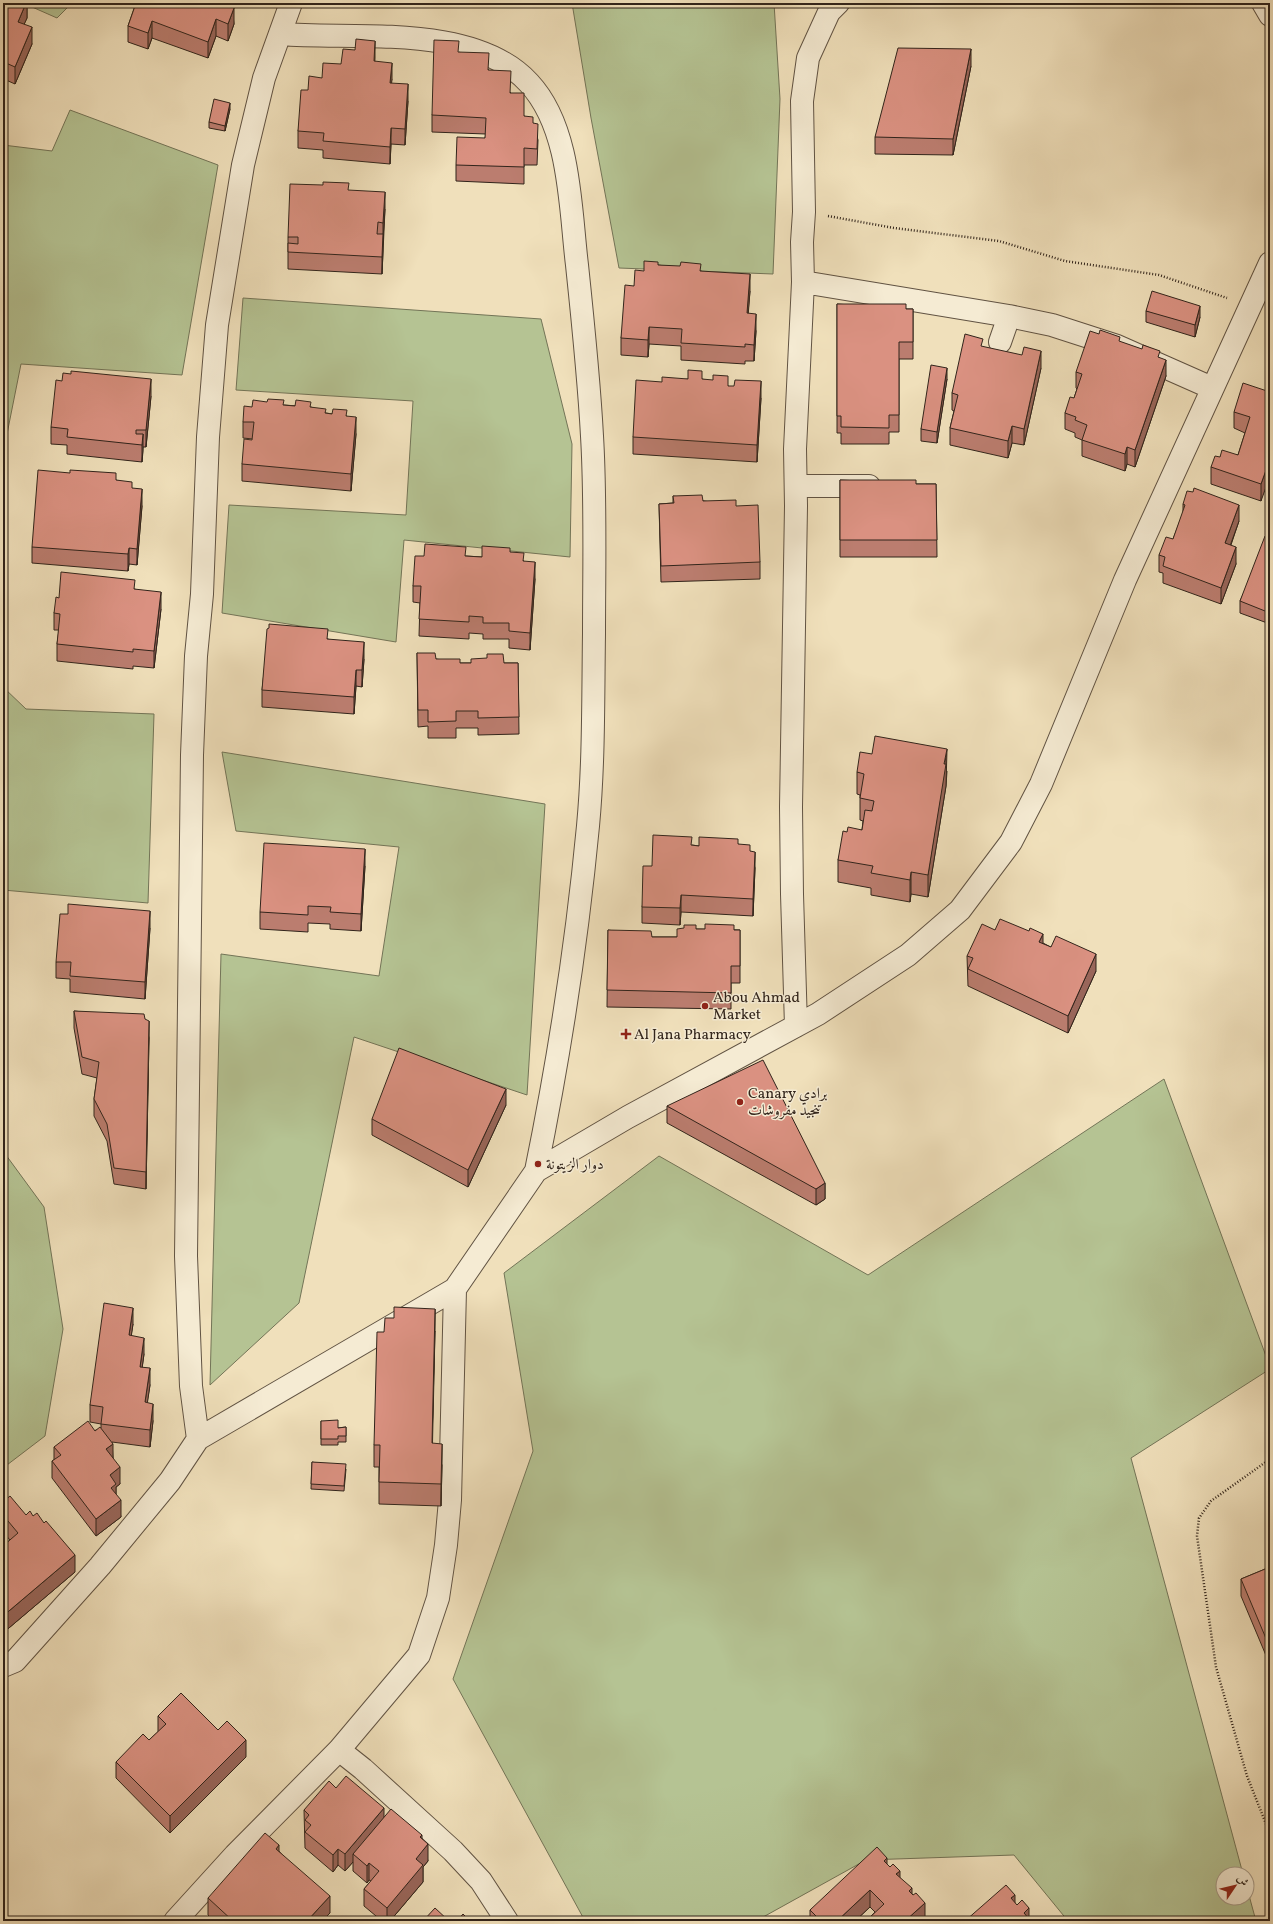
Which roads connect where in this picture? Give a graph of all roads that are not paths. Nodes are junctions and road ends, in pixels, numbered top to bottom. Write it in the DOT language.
graph roads {
  1 [pos="291,3"];
  2 [pos="1263,3"];
  3 [pos="832,6"];
  4 [pos="1270,15"];
  5 [pos="280,34"];
  6 [pos="1270,263"];
  7 [pos="803,282"];
  8 [pos="1008,316"];
  9 [pos="1000,342"];
  10 [pos="1212,388"];
  11 [pos="891,485"];
  12 [pos="796,486"];
  13 [pos="796,1026"];
  14 [pos="536,1171"];
  15 [pos="455,1289"];
  16 [pos="198,1439"];
  17 [pos="3,1666"];
  18 [pos="340,1750"];
  19 [pos="175,1921"];
  20 [pos="507,1921"];
  1 -- 5 [label="street"];
  2 -- 4 [label="street"];
  3 -- 7 [label="street"];
  5 -- 14 [label="street"];
  5 -- 16 [label="street"];
  6 -- 10 [label="street"];
  7 -- 8 [label="street"];
  7 -- 12 [label="street"];
  8 -- 9 [label="street"];
  8 -- 10 [label="street"];
  10 -- 13 [label="street"];
  11 -- 12 [label="street"];
  12 -- 13 [label="street"];
  13 -- 14 [label="street"];
  14 -- 15 [label="street"];
  15 -- 16 [label="street"];
  15 -- 18 [label="street"];
  16 -- 17 [label="street"];
  18 -- 19 [label="street"];
  18 -- 20 [label="street"];
}
